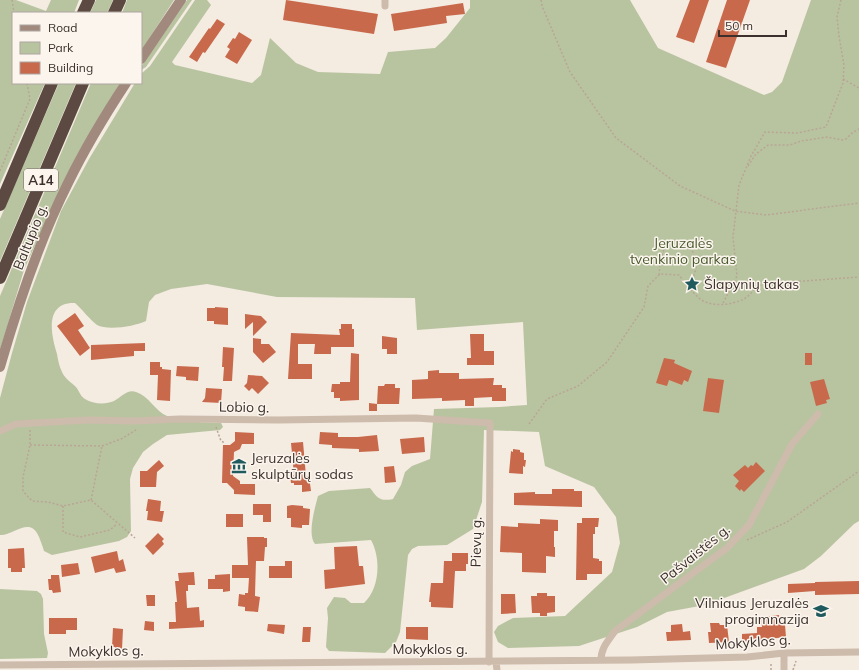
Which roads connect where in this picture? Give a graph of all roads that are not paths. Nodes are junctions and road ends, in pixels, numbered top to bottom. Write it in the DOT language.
graph roads {
  1 [pos="89,0"];
  2 [pos="120,0"];
  3 [pos="181,0"];
  4 [pos="83,12"];
  5 [pos="114,12"];
  6 [pos="142,58"];
  7 [pos="52,84"];
  8 [pos="83,84"];
  9 [pos="125,84"];
  10 [pos="0,205"];
  11 [pos="0,278"];
  12 [pos="0,367"];
  13 [pos="818,414"];
  14 [pos="490,423"];
  15 [pos="0,431"];
  16 [pos="859,652"];
  17 [pos="784,653"];
  18 [pos="601,660"];
  19 [pos="492,662"];
  20 [pos="0,665"];
  21 [pos="391,666"];
  22 [pos="497,670"];
  23 [pos="784,670"];
  1 -- 4 [label="highway"];
  2 -- 5 [label="highway"];
  3 -- 6 [label="street"];
  7 -- 10 [label="highway, A14"];
  8 -- 11 [label="highway, A14"];
  9 -- 12 [label="street, Baltupio g."];
  13 -- 18 [label="street, Pašvaistės g."];
  14 -- 15 [label="street, Lobio g."];
  14 -- 19 [label="street, Pievų g."];
  16 -- 17 [label="street, Mokyklos g."];
  17 -- 18 [label="street, Mokyklos g."];
  17 -- 23 [label="street"];
  18 -- 19 [label="street, Mokyklos g."];
  19 -- 21 [label="street, Mokyklos g."];
  19 -- 22 [label="street, Pievų g."];
  20 -- 21 [label="street, Mokyklos g."];
}
